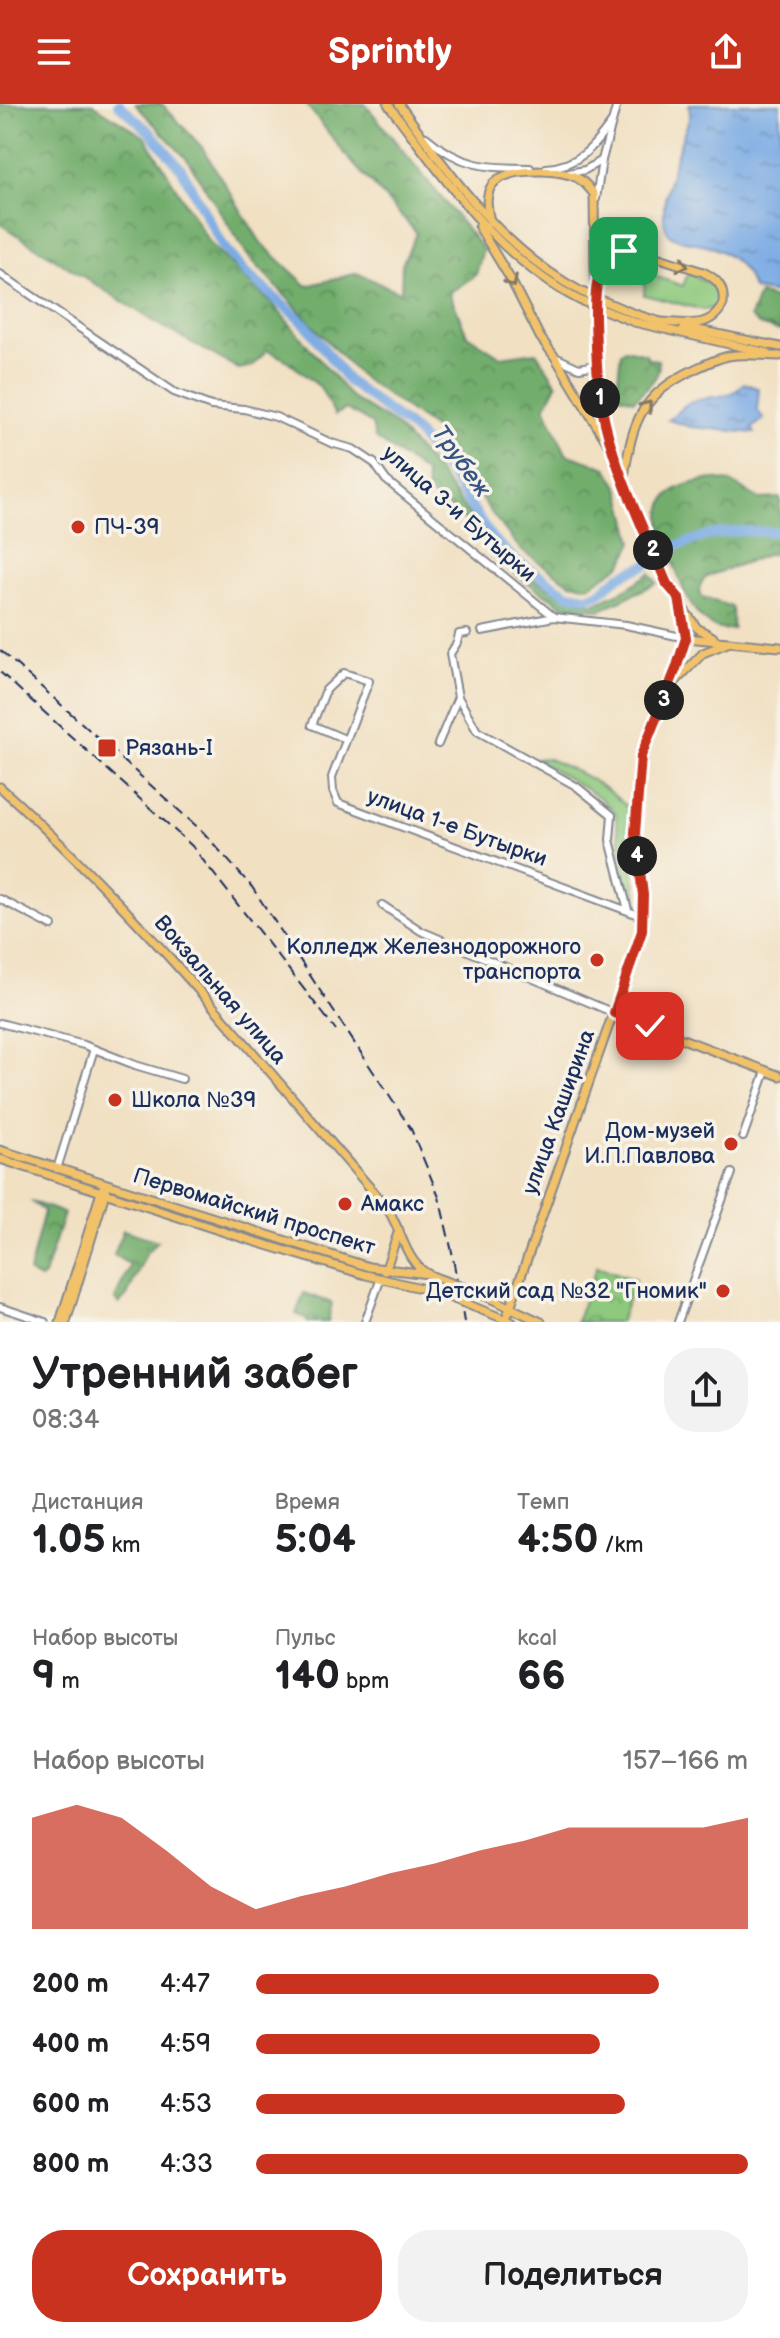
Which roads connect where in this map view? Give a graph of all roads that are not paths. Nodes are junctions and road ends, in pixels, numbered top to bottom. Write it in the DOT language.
graph roads {
  1 [pos="388,104"];
  2 [pos="399,104"];
  3 [pos="617,104"];
  4 [pos="611,123"];
  5 [pos="420,133"];
  6 [pos="602,160"];
  7 [pos="559,173"];
  8 [pos="595,202"];
  9 [pos="473,214"];
  10 [pos="490,222"];
  11 [pos="0,274"];
  12 [pos="595,282"];
  13 [pos="580,296"];
  14 [pos="634,318"];
  15 [pos="661,322"];
  16 [pos="780,347"];
  17 [pos="780,355"];
  18 [pos="555,357"];
  19 [pos="596,365"];
  20 [pos="612,451"];
  21 [pos="623,479"];
  22 [pos="679,598"];
  23 [pos="554,617"];
  24 [pos="484,631"];
  25 [pos="467,633"];
  26 [pos="686,638"];
  27 [pos="722,640"];
  28 [pos="733,641"];
  29 [pos="780,647"];
  30 [pos="668,691"];
  31 [pos="458,697"];
  32 [pos="345,739"];
  33 [pos="438,744"];
  34 [pos="0,787"];
  35 [pos="0,899"];
  36 [pos="382,905"];
  37 [pos="628,910"];
  38 [pos="644,917"];
  39 [pos="52,926"];
  40 [pos="614,1013"];
  41 [pos="0,1023"];
  42 [pos="94,1049"];
  43 [pos="766,1071"];
  44 [pos="780,1076"];
  45 [pos="182,1079"];
  46 [pos="743,1137"];
  47 [pos="0,1150"];
  48 [pos="0,1159"];
  49 [pos="57,1169"];
  50 [pos="732,1173"];
  51 [pos="104,1188"];
  52 [pos="399,1228"];
  53 [pos="394,1246"];
  54 [pos="408,1249"];
  55 [pos="399,1271"];
  56 [pos="383,1274"];
  57 [pos="428,1274"];
  58 [pos="0,1307"];
  59 [pos="510,1308"];
  60 [pos="509,1321"];
  61 [pos="45,1322"];
  62 [pos="60,1322"];
  63 [pos="66,1322"];
  64 [pos="365,1322"];
  65 [pos="541,1322"];
  66 [pos="678,1322"];
  1 -- 9 [label="main road"];
  2 -- 5 [label="main road"];
  3 -- 4 [label="street"];
  4 -- 5 [label="street"];
  4 -- 6 [label="street"];
  5 -- 10 [label="main road"];
  6 -- 7 [label="street"];
  6 -- 8 [label="street"];
  7 -- 8 [label="main road"];
  7 -- 10 [label="main road"];
  8 -- 12 [label="main road"];
  9 -- 13 [label="main road"];
  9 -- 18 [label="main road, one-way"];
  10 -- 13 [label="main road"];
  11 -- 23 [label="street, улица 3-и Бутырки"];
  12 -- 15 [label="main road, one-way"];
  12 -- 19 [label="main road"];
  13 -- 14 [label="main road, bridge"];
  14 -- 15 [label="main road"];
  14 -- 17 [label="main road"];
  15 -- 16 [label="main road"];
  21 -- 17 [label="main road, one-way"];
  18 -- 19 [label="street"];
  18 -- 20 [label="main road"];
  19 -- 20 [label="main road"];
  20 -- 21 [label="main road"];
  21 -- 22 [label="main road"];
  22 -- 26 [label="main road"];
  22 -- 27 [label="main road"];
  23 -- 24 [label="street"];
  23 -- 26 [label="street"];
  25 -- 31 [label="street"];
  26 -- 27 [label="main road"];
  26 -- 30 [label="main road, улица Каширина"];
  27 -- 28 [label="main road"];
  28 -- 29 [label="main road"];
  28 -- 30 [label="main road"];
  30 -- 38 [label="main road, улица Каширина"];
  31 -- 33 [label="street"];
  31 -- 37 [label="street"];
  32 -- 32 [label="street, улица 1-е Бутырки"];
  32 -- 37 [label="street, улица 1-е Бутырки"];
  34 -- 52 [label="main road, Вокзальная улица"];
  35 -- 39 [label="street"];
  36 -- 40 [label="street"];
  37 -- 38 [label="street, улица 1-е Бутырки"];
  38 -- 40 [label="main road, улица Каширина"];
  40 -- 43 [label="main road"];
  40 -- 59 [label="main road, улица Каширина"];
  41 -- 42 [label="street"];
  42 -- 45 [label="street"];
  42 -- 49 [label="street"];
  43 -- 44 [label="main road"];
  43 -- 46 [label="street"];
  47 -- 49 [label="main road, Первомайский проспект"];
  48 -- 51 [label="main road, Первомайский проспект"];
  49 -- 51 [label="main road, Первомайский проспект"];
  50 -- 66 [label="street"];
  51 -- 56 [label="main road, Первомайский проспект"];
  51 -- 62 [label="main road"];
  51 -- 63 [label="main road"];
  52 -- 53 [label="main road"];
  52 -- 54 [label="main road, Вокзальная улица"];
  53 -- 54 [label="main road"];
  53 -- 56 [label="main road"];
  54 -- 55 [label="main road"];
  54 -- 57 [label="main road, Вокзальная улица"];
  55 -- 56 [label="main road, Первомайский проспект"];
  55 -- 57 [label="main road, Первомайский проспект"];
  56 -- 60 [label="main road, Первомайский проспект, bridge"];
  56 -- 64 [label="street"];
  57 -- 59 [label="main road, Первомайский проспект, bridge"];
  58 -- 61 [label="street"];
  59 -- 60 [label="main road, улица Каширина"];
  59 -- 65 [label="main road, Первомайский проспект"];
}
